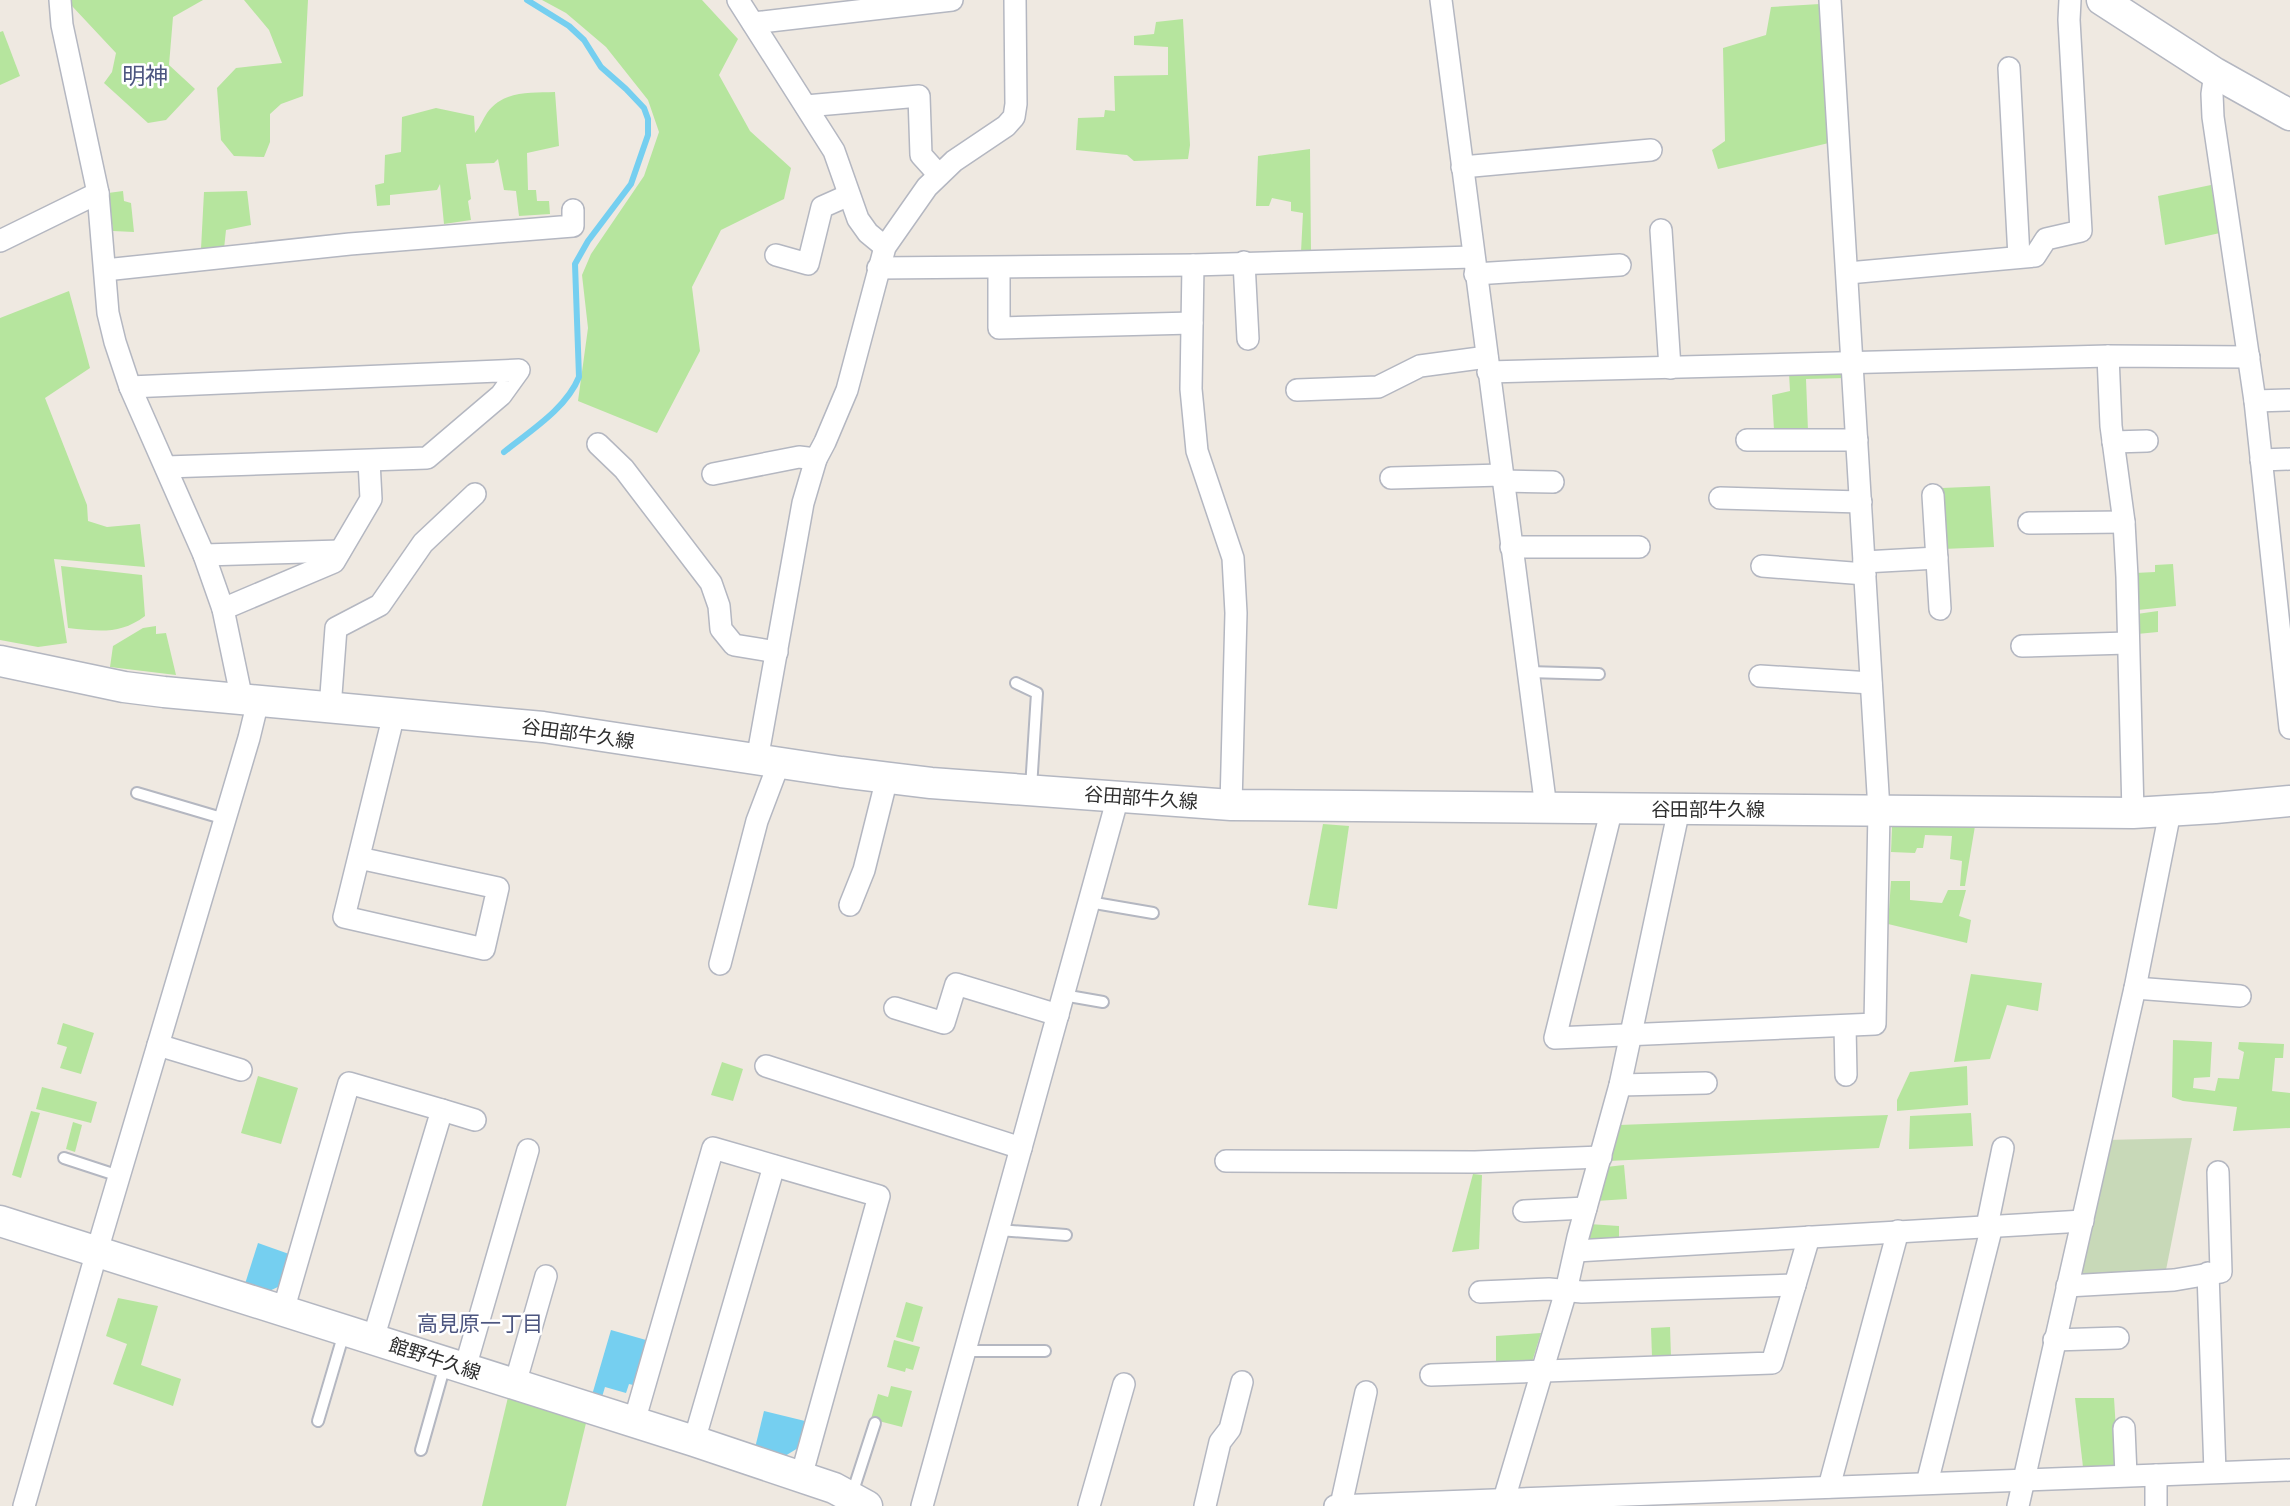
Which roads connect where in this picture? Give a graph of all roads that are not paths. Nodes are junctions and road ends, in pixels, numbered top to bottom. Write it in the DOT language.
graph roads {
  1 [pos="60,0"];
  2 [pos="738,0"];
  3 [pos="952,0"];
  4 [pos="1015,0"];
  5 [pos="1441,0"];
  6 [pos="1830,0"];
  7 [pos="2070,0"];
  8 [pos="2102,0"];
  9 [pos="753,23"];
  10 [pos="2009,68"];
  11 [pos="2215,73"];
  12 [pos="806,106"];
  13 [pos="2290,115"];
  14 [pos="1651,150"];
  15 [pos="1462,167"];
  16 [pos="939,175"];
  17 [pos="98,193"];
  18 [pos="849,195"];
  19 [pos="573,210"];
  20 [pos="1661,230"];
  21 [pos="0,241"];
  22 [pos="885,247"];
  23 [pos="776,255"];
  24 [pos="2019,257"];
  25 [pos="1244,262"];
  26 [pos="1193,265"];
  27 [pos="1474,265"];
  28 [pos="1620,265"];
  29 [pos="878,268"];
  30 [pos="999,268"];
  31 [pos="105,271"];
  32 [pos="1848,273"];
  33 [pos="1192,323"];
  34 [pos="1248,339"];
  35 [pos="2108,356"];
  36 [pos="2249,357"];
  37 [pos="1853,361"];
  38 [pos="1488,365"];
  39 [pos="1670,368"];
  40 [pos="131,387"];
  41 [pos="1297,390"];
  42 [pos="2290,400"];
  43 [pos="2255,401"];
  44 [pos="1747,440"];
  45 [pos="1857,440"];
  46 [pos="2147,441"];
  47 [pos="2113,442"];
  48 [pos="598,444"];
  49 [pos="816,459"];
  50 [pos="2290,459"];
  51 [pos="2261,460"];
  52 [pos="369,461"];
  53 [pos="166,467"];
  54 [pos="713,474"];
  55 [pos="1391,478"];
  56 [pos="1503,478"];
  57 [pos="1553,482"];
  58 [pos="475,494"];
  59 [pos="1933,495"];
  60 [pos="1720,498"];
  61 [pos="1861,502"];
  62 [pos="2124,522"];
  63 [pos="2029,523"];
  64 [pos="1511,547"];
  65 [pos="1639,547"];
  66 [pos="340,551"];
  67 [pos="204,555"];
  68 [pos="1937,558"];
  69 [pos="2282,564"];
  70 [pos="1762,566"];
  71 [pos="1865,568"];
  72 [pos="223,609"];
  73 [pos="1940,609"];
  74 [pos="2128,643"];
  75 [pos="2022,646"];
  76 [pos="777,652"];
  77 [pos="2286,654"];
  78 [pos="0,662"];
  79 [pos="1528,672"];
  80 [pos="1599,674"];
  81 [pos="1759,676"];
  82 [pos="1016,683"];
  83 [pos="1871,683"];
  84 [pos="250,701"];
  85 [pos="330,708"];
  86 [pos="394,714"];
  87 [pos="2290,728"];
  88 [pos="768,762"];
  89 [pos="887,778"];
  90 [pos="1031,790"];
  91 [pos="137,793"];
  92 [pos="1118,797"];
  93 [pos="2290,801"];
  94 [pos="1231,805"];
  95 [pos="1546,808"];
  96 [pos="1612,808"];
  97 [pos="1679,809"];
  98 [pos="1879,810"];
  99 [pos="2170,812"];
  100 [pos="2133,813"];
  101 [pos="225,819"];
  102 [pos="359,858"];
  103 [pos="1089,902"];
  104 [pos="850,905"];
  105 [pos="1153,914"];
  106 [pos="720,964"];
  107 [pos="2135,988"];
  108 [pos="2240,996"];
  109 [pos="1103,1002"];
  110 [pos="1060,1005"];
  111 [pos="895,1008"];
  112 [pos="1845,1026"];
  113 [pos="1630,1036"];
  114 [pos="159,1045"];
  115 [pos="766,1066"];
  116 [pos="242,1070"];
  117 [pos="1846,1075"];
  118 [pos="1706,1083"];
  119 [pos="1620,1085"];
  120 [pos="442,1110"];
  121 [pos="475,1120"];
  122 [pos="1021,1148"];
  123 [pos="2003,1148"];
  124 [pos="528,1150"];
  125 [pos="1601,1157"];
  126 [pos="64,1158"];
  127 [pos="1226,1161"];
  128 [pos="774,1166"];
  129 [pos="2218,1172"];
  130 [pos="119,1176"];
  131 [pos="1586,1208"];
  132 [pos="1524,1211"];
  133 [pos="2083,1221"];
  134 [pos="0,1222"];
  135 [pos="1989,1226"];
  136 [pos="999,1230"];
  137 [pos="1898,1231"];
  138 [pos="1066,1236"];
  139 [pos="1809,1237"];
  140 [pos="1576,1251"];
  141 [pos="97,1252"];
  142 [pos="2208,1273"];
  143 [pos="546,1276"];
  144 [pos="1795,1285"];
  145 [pos="2067,1286"];
  146 [pos="1566,1291"];
  147 [pos="1480,1292"];
  148 [pos="283,1311"];
  149 [pos="344,1330"];
  150 [pos="2118,1338"];
  151 [pos="373,1339"];
  152 [pos="2054,1340"];
  153 [pos="965,1351"];
  154 [pos="1045,1351"];
  155 [pos="456,1365"];
  156 [pos="1542,1371"];
  157 [pos="1431,1375"];
  158 [pos="1242,1382"];
  159 [pos="514,1384"];
  160 [pos="1124,1384"];
  161 [pos="1366,1392"];
  162 [pos="318,1421"];
  163 [pos="634,1422"];
  164 [pos="875,1423"];
  165 [pos="2124,1428"];
  166 [pos="694,1441"];
  167 [pos="421,1450"];
  168 [pos="2290,1470"];
  169 [pos="2215,1472"];
  170 [pos="2126,1475"];
  171 [pos="2156,1475"];
  172 [pos="802,1477"];
  173 [pos="2025,1479"];
  174 [pos="1927,1483"];
  175 [pos="1829,1487"];
  176 [pos="1851,1496"];
  177 [pos="1795,1497"];
  178 [pos="1675,1500"];
  179 [pos="859,1501"];
  180 [pos="1502,1504"];
  181 [pos="1341,1505"];
  182 [pos="24,1506"];
  183 [pos="922,1506"];
  184 [pos="1089,1506"];
  185 [pos="1205,1506"];
  186 [pos="1335,1506"];
  187 [pos="2018,1506"];
  188 [pos="2156,1506"];
  1 -- 17 [label="street"];
  2 -- 9 [label="street"];
  3 -- 9 [label="street"];
  4 -- 16 [label="street"];
  5 -- 15 [label="street"];
  6 -- 32 [label="street"];
  7 -- 24 [label="street"];
  8 -- 11 [label="main road"];
  9 -- 12 [label="street"];
  10 -- 24 [label="street"];
  11 -- 13 [label="main road"];
  11 -- 36 [label="street"];
  12 -- 16 [label="street"];
  12 -- 18 [label="street"];
  14 -- 15 [label="street"];
  15 -- 27 [label="street"];
  16 -- 22 [label="street"];
  17 -- 21 [label="street"];
  17 -- 31 [label="street"];
  18 -- 22 [label="street"];
  18 -- 23 [label="street"];
  19 -- 31 [label="street"];
  20 -- 39 [label="street"];
  22 -- 29 [label="street"];
  24 -- 32 [label="street"];
  25 -- 26 [label="street"];
  25 -- 27 [label="street"];
  25 -- 34 [label="street"];
  26 -- 30 [label="street"];
  26 -- 33 [label="street"];
  27 -- 28 [label="street"];
  27 -- 38 [label="street"];
  29 -- 30 [label="street"];
  29 -- 49 [label="street"];
  30 -- 33 [label="street"];
  31 -- 40 [label="street"];
  32 -- 37 [label="street"];
  33 -- 94 [label="street"];
  35 -- 36 [label="street"];
  35 -- 37 [label="street"];
  35 -- 47 [label="street"];
  36 -- 43 [label="street"];
  37 -- 39 [label="street"];
  37 -- 45 [label="street"];
  38 -- 39 [label="street"];
  38 -- 41 [label="street"];
  38 -- 56 [label="street"];
  40 -- 52 [label="street"];
  40 -- 53 [label="street"];
  42 -- 43 [label="street"];
  43 -- 51 [label="street"];
  44 -- 45 [label="street"];
  45 -- 61 [label="street"];
  46 -- 47 [label="street"];
  47 -- 62 [label="street"];
  48 -- 76 [label="street"];
  49 -- 54 [label="street"];
  49 -- 76 [label="street"];
  50 -- 51 [label="street"];
  51 -- 69 [label="street"];
  52 -- 53 [label="street"];
  52 -- 66 [label="street"];
  53 -- 67 [label="street"];
  55 -- 56 [label="street"];
  56 -- 57 [label="street"];
  56 -- 64 [label="street"];
  58 -- 85 [label="street"];
  59 -- 68 [label="street"];
  60 -- 61 [label="street"];
  61 -- 71 [label="street"];
  62 -- 63 [label="street"];
  62 -- 74 [label="street"];
  64 -- 65 [label="street"];
  64 -- 79 [label="street"];
  66 -- 67 [label="street"];
  66 -- 72 [label="street"];
  67 -- 72 [label="street"];
  68 -- 71 [label="street"];
  68 -- 73 [label="street"];
  69 -- 77 [label="street"];
  70 -- 71 [label="street"];
  71 -- 83 [label="street"];
  72 -- 84 [label="street"];
  74 -- 75 [label="street"];
  74 -- 100 [label="street"];
  76 -- 88 [label="street"];
  77 -- 87 [label="street"];
  78 -- 84 [label="main road, 谷田部牛久線"];
  79 -- 80 [label="lane"];
  79 -- 95 [label="street"];
  81 -- 83 [label="street"];
  82 -- 90 [label="lane"];
  83 -- 98 [label="street"];
  84 -- 85 [label="main road, 谷田部牛久線"];
  84 -- 101 [label="street"];
  85 -- 86 [label="main road, 谷田部牛久線"];
  86 -- 88 [label="main road, 谷田部牛久線"];
  86 -- 102 [label="street"];
  88 -- 89 [label="main road, 谷田部牛久線"];
  88 -- 106 [label="street"];
  89 -- 90 [label="main road, 谷田部牛久線"];
  89 -- 104 [label="street"];
  90 -- 92 [label="main road, 谷田部牛久線"];
  91 -- 101 [label="lane"];
  92 -- 94 [label="main road, 谷田部牛久線"];
  92 -- 103 [label="street"];
  93 -- 99 [label="main road, 谷田部牛久線"];
  94 -- 95 [label="main road, 谷田部牛久線"];
  95 -- 96 [label="main road, 谷田部牛久線"];
  96 -- 97 [label="main road, 谷田部牛久線"];
  96 -- 113 [label="street"];
  97 -- 98 [label="main road, 谷田部牛久線"];
  97 -- 113 [label="street"];
  98 -- 100 [label="main road, 谷田部牛久線"];
  98 -- 112 [label="street"];
  99 -- 100 [label="main road, 谷田部牛久線"];
  99 -- 107 [label="street"];
  101 -- 114 [label="street"];
  102 -- 102 [label="street"];
  103 -- 105 [label="lane"];
  103 -- 110 [label="street"];
  107 -- 108 [label="street"];
  107 -- 133 [label="street"];
  109 -- 110 [label="lane"];
  110 -- 111 [label="street"];
  110 -- 122 [label="street"];
  112 -- 113 [label="street"];
  112 -- 117 [label="street"];
  113 -- 119 [label="street"];
  114 -- 116 [label="street"];
  114 -- 130 [label="street"];
  115 -- 122 [label="street"];
  118 -- 119 [label="street"];
  119 -- 125 [label="street"];
  120 -- 121 [label="street"];
  120 -- 148 [label="street"];
  120 -- 151 [label="street"];
  122 -- 136 [label="street"];
  123 -- 135 [label="street"];
  124 -- 155 [label="street"];
  125 -- 127 [label="street"];
  125 -- 131 [label="street"];
  126 -- 130 [label="lane"];
  128 -- 163 [label="street"];
  128 -- 166 [label="street"];
  128 -- 172 [label="street"];
  129 -- 142 [label="street"];
  130 -- 141 [label="street"];
  131 -- 132 [label="street"];
  131 -- 140 [label="street"];
  133 -- 135 [label="street"];
  133 -- 145 [label="street"];
  134 -- 141 [label="main road, 館野牛久線"];
  135 -- 137 [label="street"];
  135 -- 174 [label="street"];
  136 -- 138 [label="lane"];
  136 -- 153 [label="street"];
  137 -- 139 [label="street"];
  137 -- 175 [label="street"];
  139 -- 140 [label="street"];
  139 -- 144 [label="street"];
  140 -- 146 [label="street"];
  141 -- 148 [label="main road, 館野牛久線"];
  141 -- 182 [label="street"];
  142 -- 145 [label="street"];
  142 -- 169 [label="street"];
  143 -- 159 [label="street"];
  144 -- 146 [label="street"];
  144 -- 156 [label="street"];
  145 -- 152 [label="street"];
  146 -- 147 [label="street"];
  146 -- 156 [label="street"];
  148 -- 149 [label="main road, 館野牛久線"];
  149 -- 151 [label="main road, 館野牛久線"];
  149 -- 162 [label="lane"];
  150 -- 152 [label="street"];
  151 -- 155 [label="main road, 館野牛久線"];
  152 -- 173 [label="street"];
  153 -- 154 [label="lane"];
  153 -- 183 [label="street"];
  155 -- 159 [label="main road, 館野牛久線"];
  155 -- 167 [label="lane"];
  156 -- 157 [label="street"];
  156 -- 180 [label="street"];
  158 -- 185 [label="street"];
  159 -- 163 [label="main road, 館野牛久線"];
  160 -- 184 [label="street"];
  161 -- 181 [label="street"];
  163 -- 166 [label="main road, 館野牛久線"];
  164 -- 179 [label="lane"];
  165 -- 170 [label="street"];
  166 -- 172 [label="main road, 館野牛久線"];
  168 -- 169 [label="street"];
  169 -- 171 [label="street"];
  170 -- 171 [label="street"];
  170 -- 173 [label="street"];
  171 -- 188 [label="street"];
  172 -- 179 [label="main road, 館野牛久線"];
  173 -- 174 [label="street"];
  173 -- 187 [label="street"];
  174 -- 176 [label="street"];
  175 -- 176 [label="street"];
  175 -- 177 [label="street"];
  177 -- 178 [label="street"];
  178 -- 180 [label="street"];
  180 -- 181 [label="street"];
  181 -- 186 [label="street"];
}
